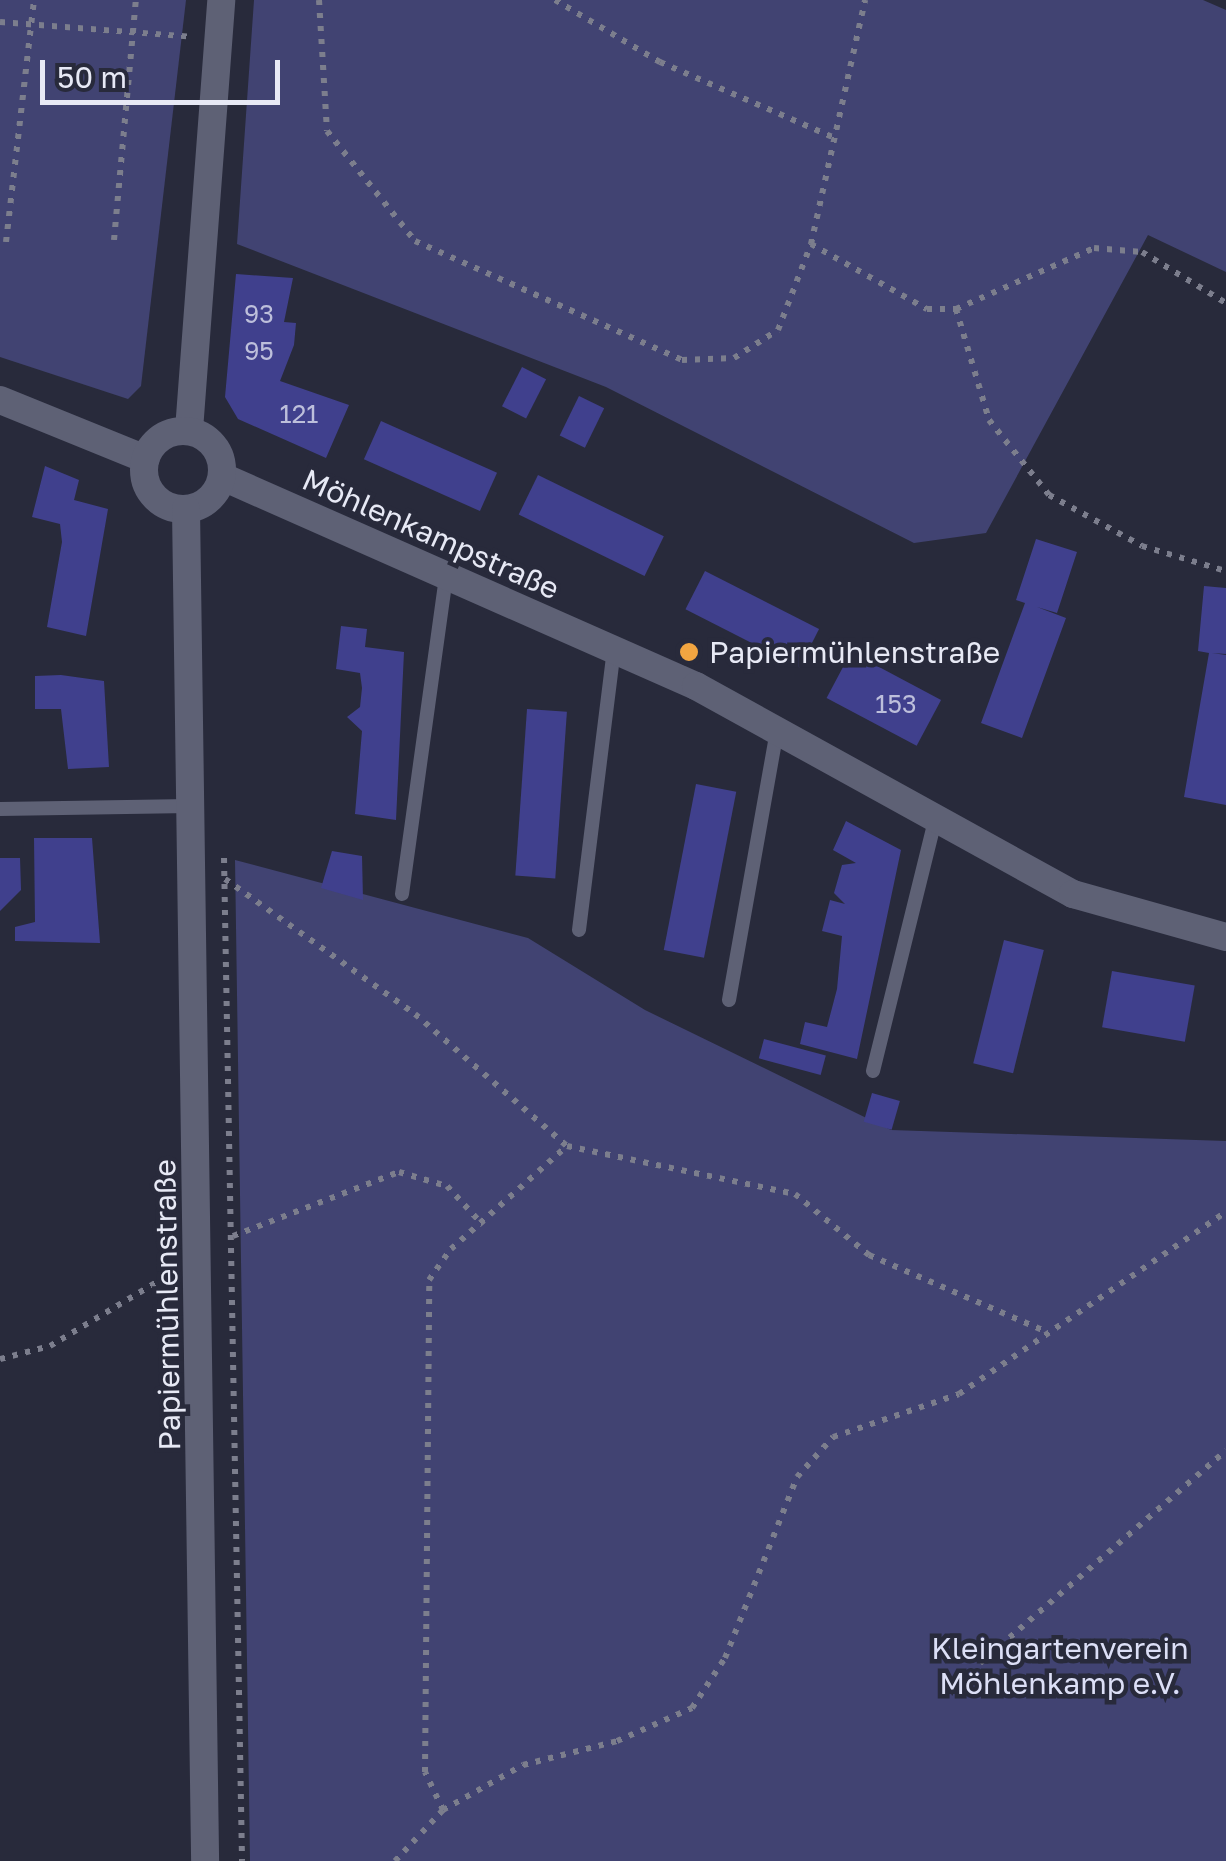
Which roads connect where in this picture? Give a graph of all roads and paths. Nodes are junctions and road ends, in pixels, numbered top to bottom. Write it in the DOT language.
graph roads {
  1 [pos="34,0"];
  2 [pos="136,0"];
  3 [pos="221,0"];
  4 [pos="319,0"];
  5 [pos="555,0"];
  6 [pos="865,0"];
  7 [pos="0,22"];
  8 [pos="32,24"];
  9 [pos="133,33"];
  10 [pos="218,39"];
  11 [pos="837,139"];
  12 [pos="114,240"];
  13 [pos="6,242"];
  14 [pos="811,244"];
  15 [pos="1226,303"];
  16 [pos="956,309"];
  17 [pos="0,400"];
  18 [pos="189,430"];
  19 [pos="144,459"];
  20 [pos="223,478"];
  21 [pos="186,508"];
  22 [pos="1226,571"];
  23 [pos="446,578"];
  24 [pos="614,647"];
  25 [pos="777,726"];
  26 [pos="190,806"];
  27 [pos="0,809"];
  28 [pos="936,816"];
  29 [pos="402,894"];
  30 [pos="579,930"];
  31 [pos="1226,938"];
  32 [pos="729,1000"];
  33 [pos="873,1072"];
  34 [pos="566,1146"];
  35 [pos="1226,1212"];
  36 [pos="483,1225"];
  37 [pos="233,1236"];
  38 [pos="172,1272"];
  39 [pos="1042,1330"];
  40 [pos="0,1359"];
  41 [pos="1226,1452"];
  42 [pos="980,1664"];
  43 [pos="443,1810"];
  44 [pos="204,1861"];
  45 [pos="242,1861"];
  46 [pos="395,1861"];
  1 -- 8 [label="path"];
  2 -- 9 [label="path"];
  3 -- 10 [label="main road"];
  4 -- 14 [label="path"];
  5 -- 11 [label="path"];
  6 -- 11 [label="path"];
  7 -- 8 [label="path"];
  8 -- 9 [label="path"];
  8 -- 13 [label="path"];
  9 -- 10 [label="path"];
  9 -- 12 [label="path"];
  10 -- 18 [label="main road"];
  11 -- 14 [label="path"];
  14 -- 16 [label="path"];
  15 -- 16 [label="path"];
  16 -- 22 [label="path"];
  17 -- 19 [label="main road"];
  18 -- 19 [label="main road"];
  18 -- 20 [label="main road"];
  19 -- 21 [label="main road"];
  20 -- 21 [label="main road"];
  20 -- 23 [label="main road, Möhlenkampstraße"];
  21 -- 26 [label="main road, Papiermühlenstraße"];
  23 -- 24 [label="main road, Möhlenkampstraße"];
  23 -- 29 [label="lane"];
  24 -- 25 [label="main road, Möhlenkampstraße"];
  24 -- 30 [label="lane"];
  25 -- 28 [label="main road, Möhlenkampstraße"];
  25 -- 32 [label="lane"];
  26 -- 27 [label="lane"];
  26 -- 44 [label="main road, Papiermühlenstraße"];
  28 -- 31 [label="main road, Möhlenkampstraße"];
  28 -- 33 [label="lane"];
  34 -- 36 [label="path"];
  34 -- 37 [label="path"];
  34 -- 39 [label="path"];
  35 -- 39 [label="path"];
  36 -- 37 [label="path"];
  36 -- 43 [label="path"];
  37 -- 45 [label="path"];
  38 -- 40 [label="path"];
  39 -- 43 [label="path"];
  41 -- 42 [label="path"];
  43 -- 46 [label="path"];
}
